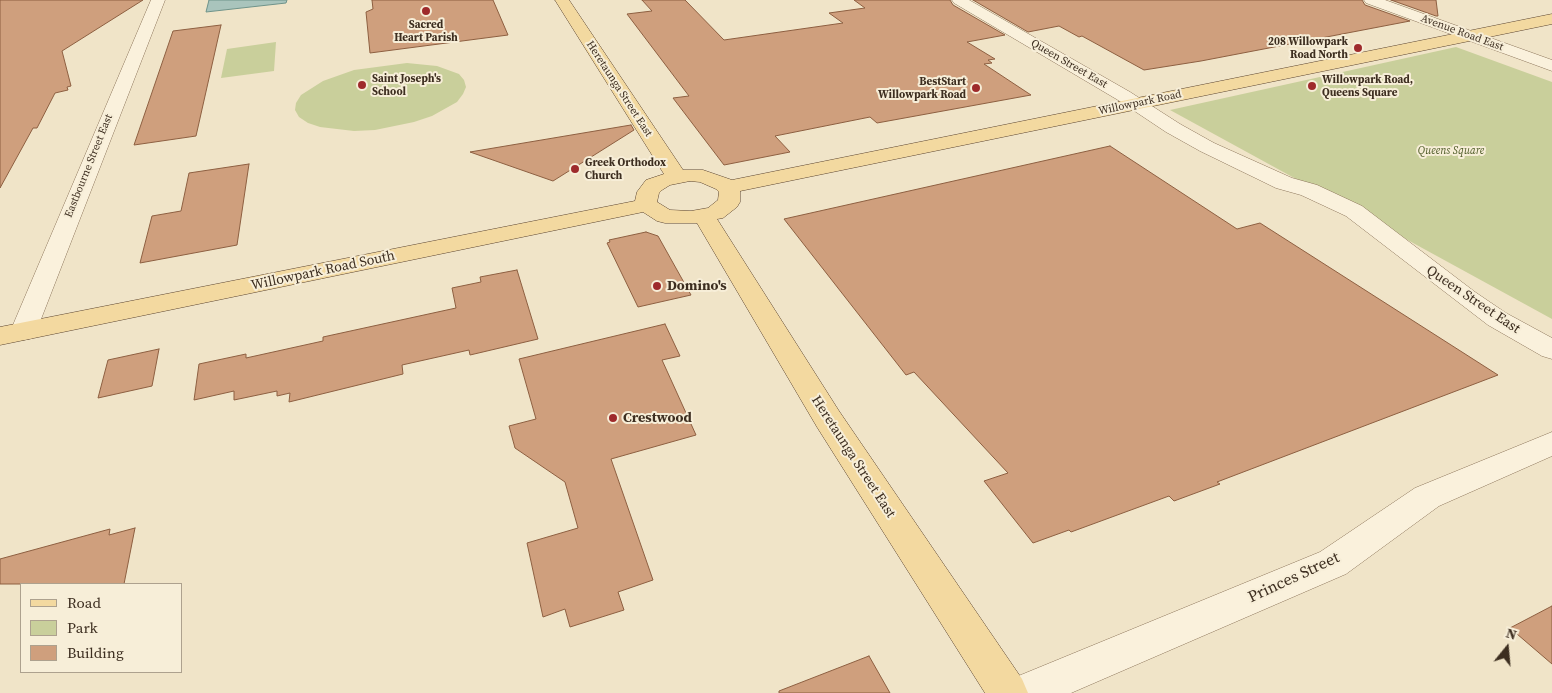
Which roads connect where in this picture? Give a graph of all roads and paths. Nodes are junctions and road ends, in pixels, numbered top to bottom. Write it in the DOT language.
graph roads {
  1 [pos="158,0"];
  2 [pos="562,0"];
  3 [pos="959,0"];
  4 [pos="1371,0"];
  5 [pos="1552,19"];
  6 [pos="1471,36"];
  7 [pos="1552,66"];
  8 [pos="1136,105"];
  9 [pos="677,177"];
  10 [pos="728,187"];
  11 [pos="647,205"];
  12 [pos="704,216"];
  13 [pos="11,334"];
  14 [pos="1552,350"];
  15 [pos="1552,443"];
  16 [pos="1008,693"];
  17 [pos="1025,693"];
  1 -- 13 [label="street, Eastbourne Street East"];
  2 -- 9 [label="main road, Heretaunga Street East"];
  3 -- 8 [label="street, Queen Street East"];
  4 -- 6 [label="street, Avenue Road East"];
  5 -- 6 [label="main road, Willowpark Road"];
  6 -- 7 [label="street, Avenue Road East"];
  6 -- 8 [label="main road, Willowpark Road"];
  8 -- 10 [label="main road, Willowpark Road"];
  8 -- 14 [label="street, Queen Street East"];
  9 -- 10 [label="main road"];
  9 -- 11 [label="main road"];
  10 -- 12 [label="main road"];
  11 -- 12 [label="main road"];
  11 -- 13 [label="main road, Willowpark Road South"];
  12 -- 16 [label="main road, Heretaunga Street East"];
  15 -- 17 [label="street, Princes Street"];
}
